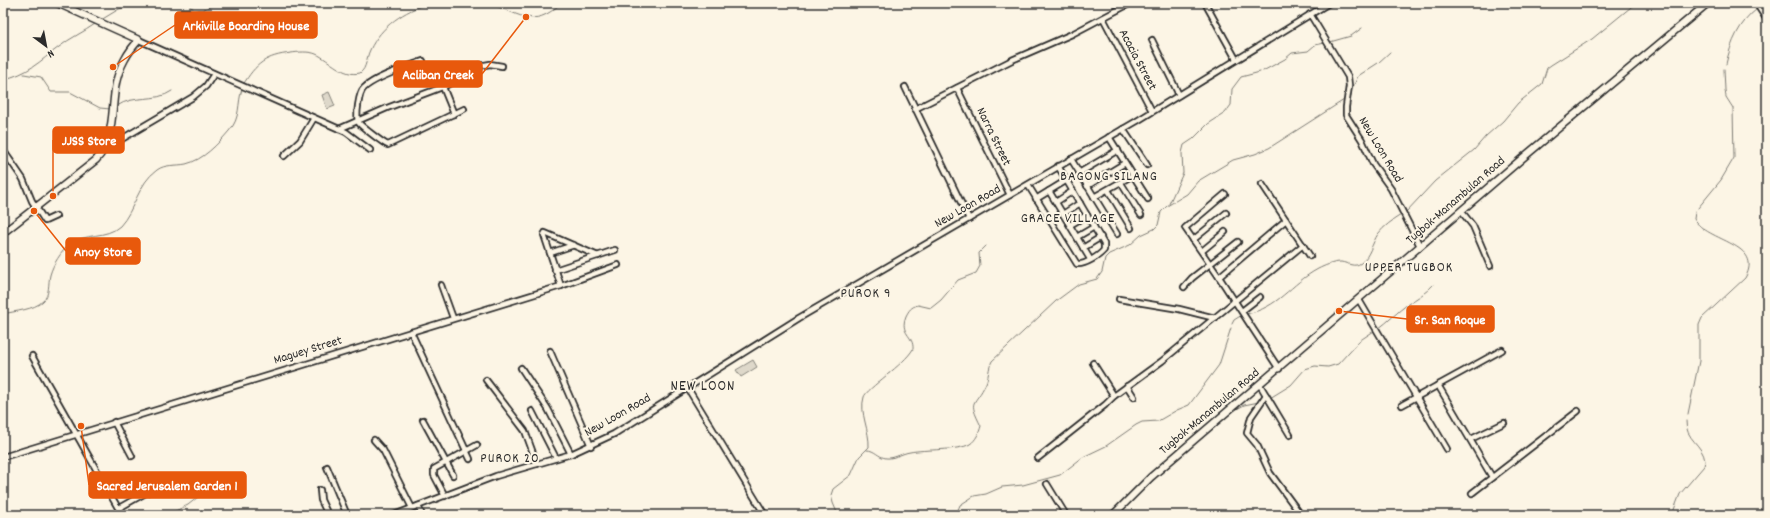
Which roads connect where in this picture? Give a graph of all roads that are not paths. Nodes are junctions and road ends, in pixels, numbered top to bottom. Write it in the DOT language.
graph roads {
  1 [pos="56,3"];
  2 [pos="1131,3"];
  3 [pos="1205,3"];
  4 [pos="1329,3"];
  5 [pos="1708,3"];
  6 [pos="1756,3"];
  7 [pos="1310,14"];
  8 [pos="1103,18"];
  9 [pos="1767,20"];
  10 [pos="1152,40"];
  11 [pos="136,41"];
  12 [pos="1236,59"];
  13 [pos="422,61"];
  14 [pos="502,66"];
  15 [pos="214,74"];
  16 [pos="443,87"];
  17 [pos="905,87"];
  18 [pos="957,88"];
  19 [pos="1179,94"];
  20 [pos="464,109"];
  21 [pos="915,109"];
  22 [pos="1152,112"];
  23 [pos="454,114"];
  24 [pos="314,118"];
  25 [pos="358,120"];
  26 [pos="339,129"];
  27 [pos="1123,129"];
  28 [pos="1109,137"];
  29 [pos="3,150"];
  30 [pos="104,150"];
  31 [pos="370,150"];
  32 [pos="1118,150"];
  33 [pos="284,156"];
  34 [pos="1071,159"];
  35 [pos="1126,163"];
  36 [pos="1147,165"];
  37 [pos="1058,166"];
  38 [pos="1079,173"];
  39 [pos="1133,175"];
  40 [pos="1067,180"];
  41 [pos="1120,183"];
  42 [pos="1028,184"];
  43 [pos="1262,184"];
  44 [pos="1087,186"];
  45 [pos="1108,190"];
  46 [pos="1049,191"];
  47 [pos="1073,191"];
  48 [pos="1225,194"];
  49 [pos="1010,195"];
  50 [pos="1094,197"];
  51 [pos="1036,199"];
  52 [pos="1148,199"];
  53 [pos="1056,202"];
  54 [pos="1080,203"];
  55 [pos="35,206"];
  56 [pos="1461,211"];
  57 [pos="1226,213"];
  58 [pos="1063,214"];
  59 [pos="1087,215"];
  60 [pos="1141,215"];
  61 [pos="56,216"];
  62 [pos="969,219"];
  63 [pos="1286,220"];
  64 [pos="1070,226"];
  65 [pos="1094,227"];
  66 [pos="1131,228"];
  67 [pos="1225,232"];
  68 [pos="3,233"];
  69 [pos="1117,234"];
  70 [pos="1077,237"];
  71 [pos="1101,237"];
  72 [pos="1194,240"];
  73 [pos="1238,242"];
  74 [pos="574,245"];
  75 [pos="1303,245"];
  76 [pos="1420,246"];
  77 [pos="1083,248"];
  78 [pos="615,250"];
  79 [pos="1202,251"];
  80 [pos="550,253"];
  81 [pos="598,256"];
  82 [pos="1310,256"];
  83 [pos="1090,259"];
  84 [pos="1210,264"];
  85 [pos="618,265"];
  86 [pos="1490,266"];
  87 [pos="555,270"];
  88 [pos="1220,277"];
  89 [pos="441,285"];
  90 [pos="560,286"];
  91 [pos="1184,287"];
  92 [pos="1260,297"];
  93 [pos="1119,298"];
  94 [pos="1235,300"];
  95 [pos="1359,300"];
  96 [pos="1242,311"];
  97 [pos="452,318"];
  98 [pos="1214,318"];
  99 [pos="411,332"];
  100 [pos="1502,350"];
  101 [pos="550,351"];
  102 [pos="32,356"];
  103 [pos="1093,363"];
  104 [pos="521,368"];
  105 [pos="1279,369"];
  106 [pos="486,380"];
  107 [pos="1260,385"];
  108 [pos="1438,385"];
  109 [pos="1127,386"];
  110 [pos="688,387"];
  111 [pos="1266,395"];
  112 [pos="1114,396"];
  113 [pos="1134,397"];
  114 [pos="1417,397"];
  115 [pos="1402,405"];
  116 [pos="1578,410"];
  117 [pos="532,411"];
  118 [pos="423,420"];
  119 [pos="114,422"];
  120 [pos="1504,423"];
  121 [pos="77,434"];
  122 [pos="1290,435"];
  123 [pos="1471,439"];
  124 [pos="374,440"];
  125 [pos="477,446"];
  126 [pos="591,446"];
  127 [pos="1447,449"];
  128 [pos="467,451"];
  129 [pos="571,454"];
  130 [pos="132,456"];
  131 [pos="3,457"];
  132 [pos="556,458"];
  133 [pos="1038,458"];
  134 [pos="470,459"];
  135 [pos="446,462"];
  136 [pos="537,464"];
  137 [pos="327,467"];
  138 [pos="453,475"];
  139 [pos="1492,477"];
  140 [pos="1047,484"];
  141 [pos="156,487"];
  142 [pos="320,490"];
  143 [pos="1472,493"];
  144 [pos="445,496"];
  145 [pos="418,506"];
  146 [pos="119,508"];
  147 [pos="412,508"];
  148 [pos="122,515"];
  149 [pos="328,515"];
  150 [pos="347,515"];
  151 [pos="394,515"];
  152 [pos="422,515"];
  153 [pos="765,515"];
  154 [pos="1066,515"];
  155 [pos="1114,515"];
  156 [pos="1301,515"];
  1 -- 11 [label="street"];
  2 -- 8 [label="street"];
  3 -- 12 [label="street"];
  4 -- 7 [label="street"];
  5 -- 56 [label="street, Tugbok-Manambulan Road"];
  6 -- 9 [label="street"];
  7 -- 12 [label="street, New Loon Road"];
  7 -- 76 [label="street, New Loon Road"];
  8 -- 18 [label="street"];
  8 -- 22 [label="street, Acacia Street"];
  10 -- 19 [label="street"];
  11 -- 15 [label="street"];
  11 -- 30 [label="street"];
  12 -- 19 [label="street, New Loon Road"];
  13 -- 25 [label="street"];
  14 -- 16 [label="street"];
  15 -- 24 [label="street"];
  15 -- 30 [label="street"];
  16 -- 23 [label="street"];
  16 -- 25 [label="street"];
  17 -- 21 [label="street"];
  18 -- 21 [label="street"];
  18 -- 49 [label="street, Narra Street"];
  19 -- 22 [label="street, New Loon Road"];
  20 -- 23 [label="street"];
  21 -- 62 [label="street"];
  22 -- 27 [label="street, New Loon Road"];
  23 -- 25 [label="street"];
  24 -- 26 [label="street"];
  24 -- 33 [label="street"];
  25 -- 26 [label="street"];
  26 -- 31 [label="street"];
  27 -- 28 [label="street, New Loon Road"];
  27 -- 36 [label="street"];
  28 -- 32 [label="street"];
  28 -- 34 [label="street, New Loon Road"];
  29 -- 55 [label="street"];
  30 -- 55 [label="street"];
  32 -- 35 [label="street"];
  32 -- 38 [label="street"];
  34 -- 37 [label="street, New Loon Road"];
  34 -- 38 [label="street"];
  35 -- 39 [label="street"];
  35 -- 44 [label="street"];
  37 -- 40 [label="street"];
  37 -- 42 [label="street, New Loon Road"];
  38 -- 44 [label="street"];
  39 -- 41 [label="street"];
  39 -- 52 [label="street"];
  40 -- 46 [label="street"];
  40 -- 47 [label="street"];
  41 -- 45 [label="street"];
  41 -- 60 [label="street"];
  42 -- 49 [label="street, New Loon Road"];
  42 -- 51 [label="street"];
  43 -- 63 [label="street"];
  44 -- 50 [label="street"];
  45 -- 50 [label="street"];
  45 -- 66 [label="street"];
  46 -- 51 [label="street"];
  46 -- 53 [label="street"];
  47 -- 53 [label="street"];
  47 -- 54 [label="street"];
  48 -- 72 [label="street"];
  49 -- 62 [label="street, New Loon Road"];
  50 -- 69 [label="street"];
  51 -- 83 [label="street"];
  53 -- 58 [label="street"];
  54 -- 58 [label="street"];
  54 -- 59 [label="street"];
  55 -- 61 [label="street"];
  55 -- 68 [label="street"];
  56 -- 76 [label="street, Tugbok-Manambulan Road"];
  56 -- 86 [label="street"];
  57 -- 72 [label="street"];
  58 -- 64 [label="street"];
  59 -- 64 [label="street"];
  59 -- 65 [label="street"];
  62 -- 110 [label="street, New Loon Road"];
  63 -- 75 [label="street"];
  63 -- 88 [label="street"];
  64 -- 70 [label="street"];
  65 -- 70 [label="street"];
  65 -- 71 [label="street"];
  67 -- 79 [label="street"];
  70 -- 77 [label="street"];
  71 -- 77 [label="street"];
  71 -- 83 [label="street"];
  72 -- 79 [label="street"];
  73 -- 84 [label="street"];
  74 -- 80 [label="street"];
  74 -- 80 [label="street"];
  74 -- 81 [label="street"];
  75 -- 82 [label="street"];
  75 -- 94 [label="street"];
  76 -- 95 [label="street, Tugbok-Manambulan Road"];
  77 -- 83 [label="street"];
  78 -- 81 [label="street"];
  79 -- 84 [label="street"];
  80 -- 87 [label="street"];
  81 -- 87 [label="street"];
  84 -- 88 [label="street"];
  84 -- 91 [label="street"];
  85 -- 90 [label="street, Maguey Street"];
  87 -- 90 [label="street"];
  88 -- 94 [label="street"];
  89 -- 97 [label="street"];
  90 -- 97 [label="street, Maguey Street"];
  92 -- 96 [label="street"];
  93 -- 98 [label="street"];
  94 -- 96 [label="street"];
  94 -- 98 [label="street"];
  95 -- 105 [label="street, Tugbok-Manambulan Road"];
  95 -- 114 [label="street"];
  96 -- 105 [label="street"];
  97 -- 99 [label="street, Maguey Street"];
  98 -- 109 [label="street"];
  99 -- 119 [label="street, Maguey Street"];
  99 -- 128 [label="street"];
  100 -- 108 [label="street"];
  101 -- 126 [label="street"];
  102 -- 121 [label="street"];
  103 -- 112 [label="street"];
  104 -- 129 [label="street"];
  105 -- 107 [label="street, Tugbok-Manambulan Road"];
  106 -- 136 [label="street"];
  107 -- 111 [label="street"];
  107 -- 155 [label="street, Tugbok-Manambulan Road"];
  108 -- 114 [label="street"];
  108 -- 123 [label="street"];
  109 -- 112 [label="street"];
  109 -- 113 [label="street"];
  110 -- 126 [label="street, New Loon Road"];
  110 -- 153 [label="street"];
  111 -- 122 [label="street"];
  111 -- 156 [label="street"];
  112 -- 133 [label="street"];
  114 -- 115 [label="street"];
  114 -- 127 [label="street"];
  116 -- 139 [label="street"];
  117 -- 132 [label="street"];
  118 -- 135 [label="street"];
  119 -- 121 [label="street, Maguey Street"];
  119 -- 130 [label="street"];
  120 -- 123 [label="street"];
  121 -- 131 [label="street, Maguey Street"];
  121 -- 146 [label="street"];
  123 -- 139 [label="street"];
  124 -- 147 [label="street"];
  125 -- 128 [label="street"];
  126 -- 129 [label="street, New Loon Road"];
  128 -- 134 [label="street"];
  128 -- 135 [label="street"];
  129 -- 132 [label="street, New Loon Road"];
  132 -- 136 [label="street, New Loon Road"];
  135 -- 138 [label="street"];
  135 -- 144 [label="street"];
  136 -- 144 [label="street, New Loon Road"];
  137 -- 150 [label="street"];
  139 -- 143 [label="street"];
  140 -- 154 [label="street"];
  141 -- 146 [label="street"];
  142 -- 149 [label="street"];
  144 -- 145 [label="street, New Loon Road"];
  145 -- 147 [label="street, New Loon Road"];
  145 -- 152 [label="street"];
  146 -- 148 [label="street"];
  147 -- 151 [label="street, New Loon Road"];
}
